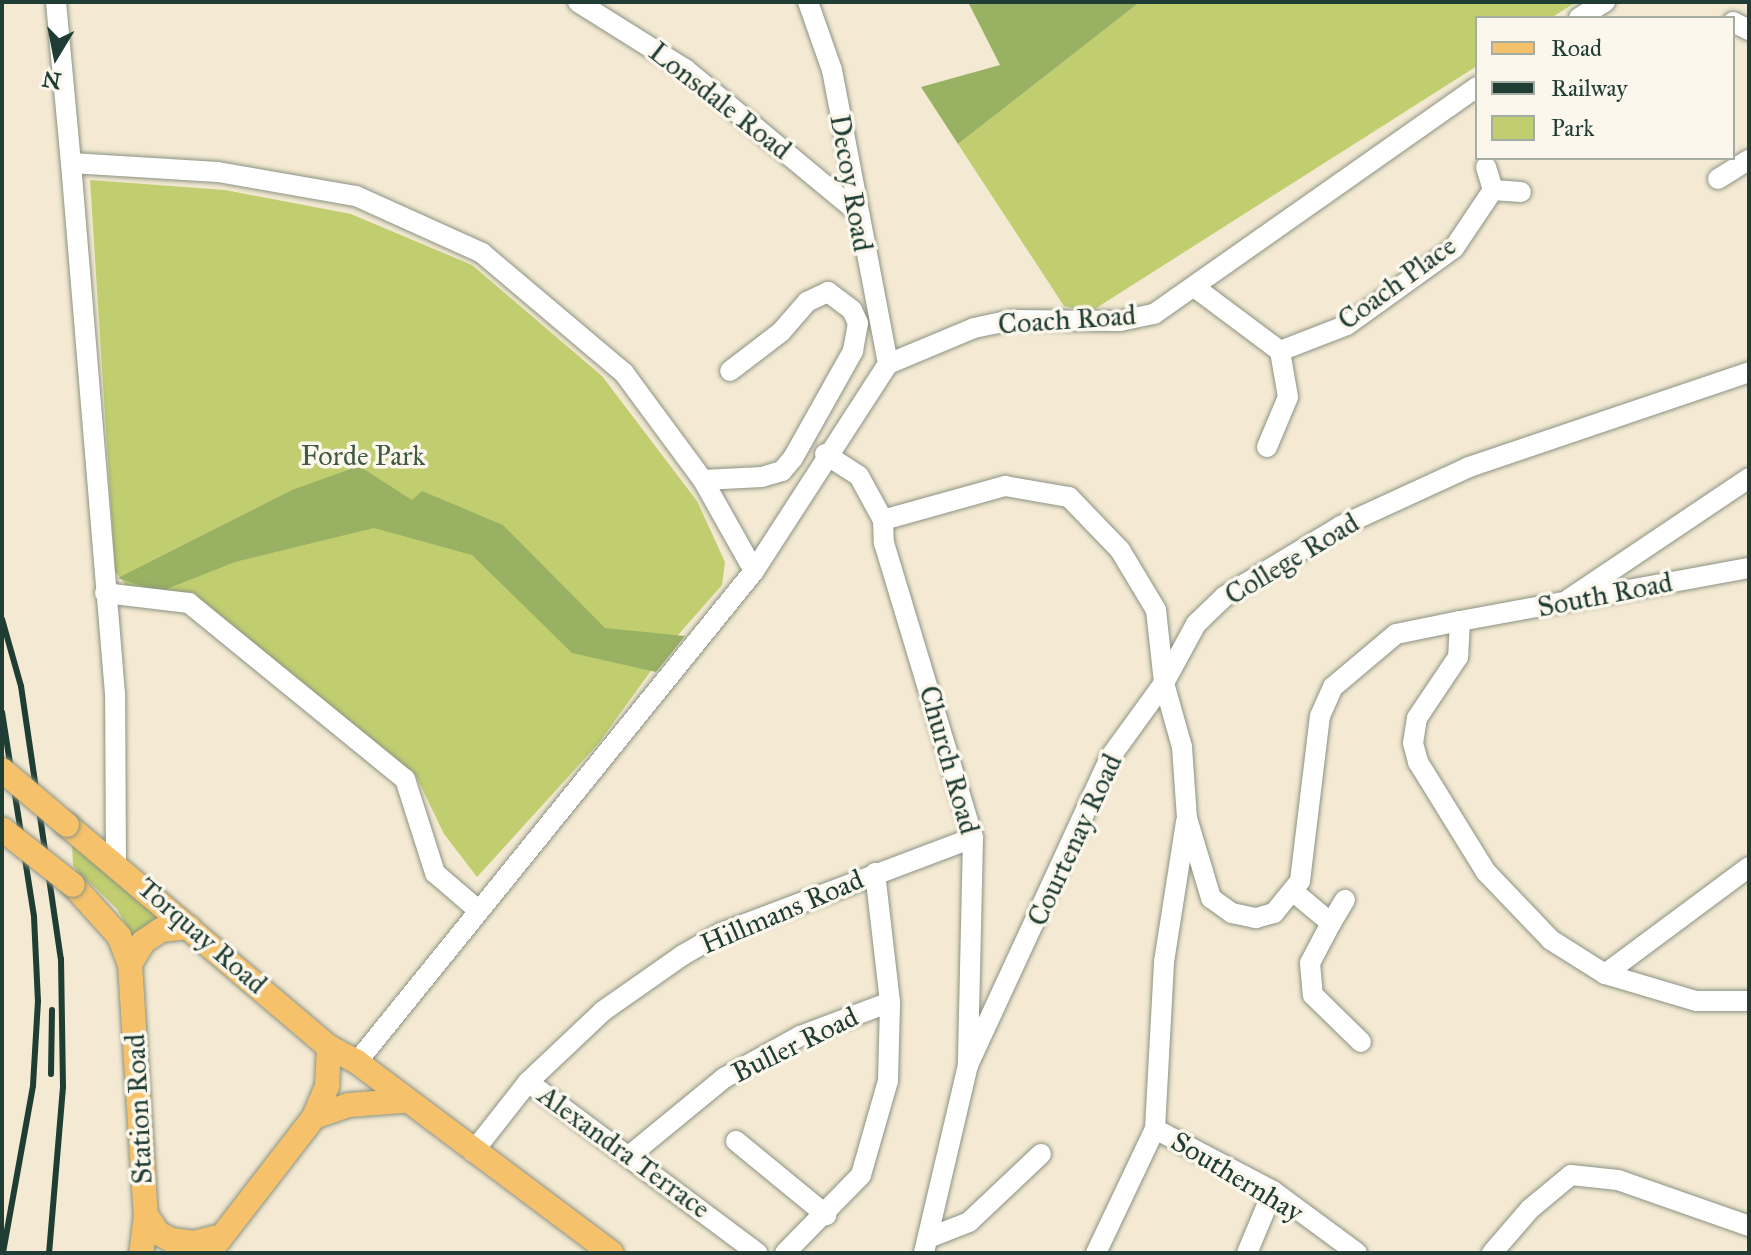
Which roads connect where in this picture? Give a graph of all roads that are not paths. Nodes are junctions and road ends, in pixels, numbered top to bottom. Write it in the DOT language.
graph roads {
  1 [pos="56,2"];
  2 [pos="578,2"];
  3 [pos="808,2"];
  4 [pos="1607,8"];
  5 [pos="1585,16"];
  6 [pos="1475,88"];
  7 [pos="1749,160"];
  8 [pos="71,163"];
  9 [pos="1486,167"];
  10 [pos="1718,179"];
  11 [pos="1493,190"];
  12 [pos="1521,192"];
  13 [pos="855,210"];
  14 [pos="1197,289"];
  15 [pos="1280,351"];
  16 [pos="888,364"];
  17 [pos="730,371"];
  18 [pos="1749,372"];
  19 [pos="1267,447"];
  20 [pos="825,454"];
  21 [pos="1749,478"];
  22 [pos="703,480"];
  23 [pos="883,520"];
  24 [pos="1749,568"];
  25 [pos="754,571"];
  26 [pos="105,593"];
  27 [pos="1563,603"];
  28 [pos="1460,621"];
  29 [pos="1164,683"];
  30 [pos="2,770"];
  31 [pos="1187,818"];
  32 [pos="2,829"];
  33 [pos="973,838"];
  34 [pos="116,863"];
  35 [pos="1749,867"];
  36 [pos="875,873"];
  37 [pos="1295,893"];
  38 [pos="1345,900"];
  39 [pos="477,909"];
  40 [pos="1331,923"];
  41 [pos="189,927"];
  42 [pos="130,964"];
  43 [pos="1605,974"];
  44 [pos="1749,1001"];
  45 [pos="890,1002"];
  46 [pos="1361,1042"];
  47 [pos="329,1047"];
  48 [pos="357,1062"];
  49 [pos="968,1065"];
  50 [pos="528,1082"];
  51 [pos="402,1101"];
  52 [pos="314,1117"];
  53 [pos="1155,1129"];
  54 [pos="736,1141"];
  55 [pos="473,1152"];
  56 [pos="1041,1154"];
  57 [pos="629,1156"];
  58 [pos="1273,1191"];
  59 [pos="146,1215"];
  60 [pos="826,1215"];
  61 [pos="1749,1226"];
  62 [pos="1327,1244"];
  63 [pos="213,1245"];
  64 [pos="928,1245"];
  65 [pos="141,1253"];
  66 [pos="611,1253"];
  67 [pos="757,1253"];
  68 [pos="785,1253"];
  69 [pos="1096,1253"];
  70 [pos="1247,1253"];
  71 [pos="1357,1253"];
  72 [pos="1492,1253"];
  1 -- 8 [label="street"];
  2 -- 13 [label="street, Lonsdale Road"];
  3 -- 13 [label="street, Decoy Road"];
  4 -- 5 [label="street"];
  6 -- 14 [label="street, Coach Road"];
  7 -- 10 [label="street"];
  8 -- 22 [label="street"];
  8 -- 26 [label="street"];
  9 -- 11 [label="street"];
  11 -- 12 [label="street"];
  11 -- 15 [label="street, Coach Place"];
  13 -- 16 [label="street, Decoy Road"];
  14 -- 15 [label="street"];
  14 -- 16 [label="street, Coach Road"];
  15 -- 19 [label="street"];
  16 -- 20 [label="street"];
  17 -- 22 [label="street"];
  18 -- 29 [label="street, College Road"];
  20 -- 23 [label="street, Church Road"];
  20 -- 25 [label="street"];
  21 -- 27 [label="street"];
  22 -- 25 [label="street"];
  23 -- 29 [label="street"];
  23 -- 33 [label="street, Church Road"];
  24 -- 27 [label="street, South Road"];
  25 -- 39 [label="street"];
  26 -- 34 [label="street"];
  26 -- 39 [label="street"];
  27 -- 28 [label="street, South Road"];
  28 -- 37 [label="street"];
  28 -- 43 [label="street"];
  29 -- 31 [label="street"];
  29 -- 49 [label="street, Courtenay Road"];
  30 -- 34 [label="main road, Torquay Road, bridge"];
  31 -- 37 [label="street"];
  31 -- 53 [label="street"];
  32 -- 42 [label="main road, Torquay Road, bridge"];
  33 -- 36 [label="street, Hillmans Road"];
  33 -- 49 [label="street, Church Road"];
  34 -- 41 [label="main road, Torquay Road"];
  35 -- 43 [label="street"];
  36 -- 45 [label="street"];
  36 -- 50 [label="street, Hillmans Road"];
  37 -- 40 [label="street"];
  38 -- 40 [label="street"];
  39 -- 48 [label="street"];
  40 -- 46 [label="street"];
  41 -- 42 [label="main road"];
  41 -- 47 [label="main road, Torquay Road"];
  42 -- 59 [label="main road, Station Road"];
  43 -- 44 [label="street"];
  45 -- 57 [label="street, Buller Road"];
  45 -- 60 [label="street"];
  47 -- 48 [label="main road, Torquay Road"];
  47 -- 52 [label="main road"];
  48 -- 51 [label="main road, Torquay Road"];
  49 -- 64 [label="street, Church Road"];
  50 -- 55 [label="street, Hillmans Road"];
  50 -- 57 [label="street, Alexandra Terrace"];
  51 -- 52 [label="main road"];
  51 -- 55 [label="main road, Torquay Road"];
  52 -- 63 [label="main road"];
  53 -- 58 [label="street, Southernhay"];
  53 -- 69 [label="street"];
  54 -- 60 [label="street"];
  55 -- 66 [label="main road, Torquay Road"];
  56 -- 64 [label="street, Church Road"];
  57 -- 67 [label="street, Alexandra Terrace"];
  58 -- 62 [label="street, Southernhay"];
  58 -- 70 [label="street"];
  59 -- 63 [label="main road"];
  59 -- 65 [label="main road, Station Road"];
  60 -- 68 [label="street"];
  61 -- 72 [label="street"];
  62 -- 71 [label="street, Southernhay"];
}
